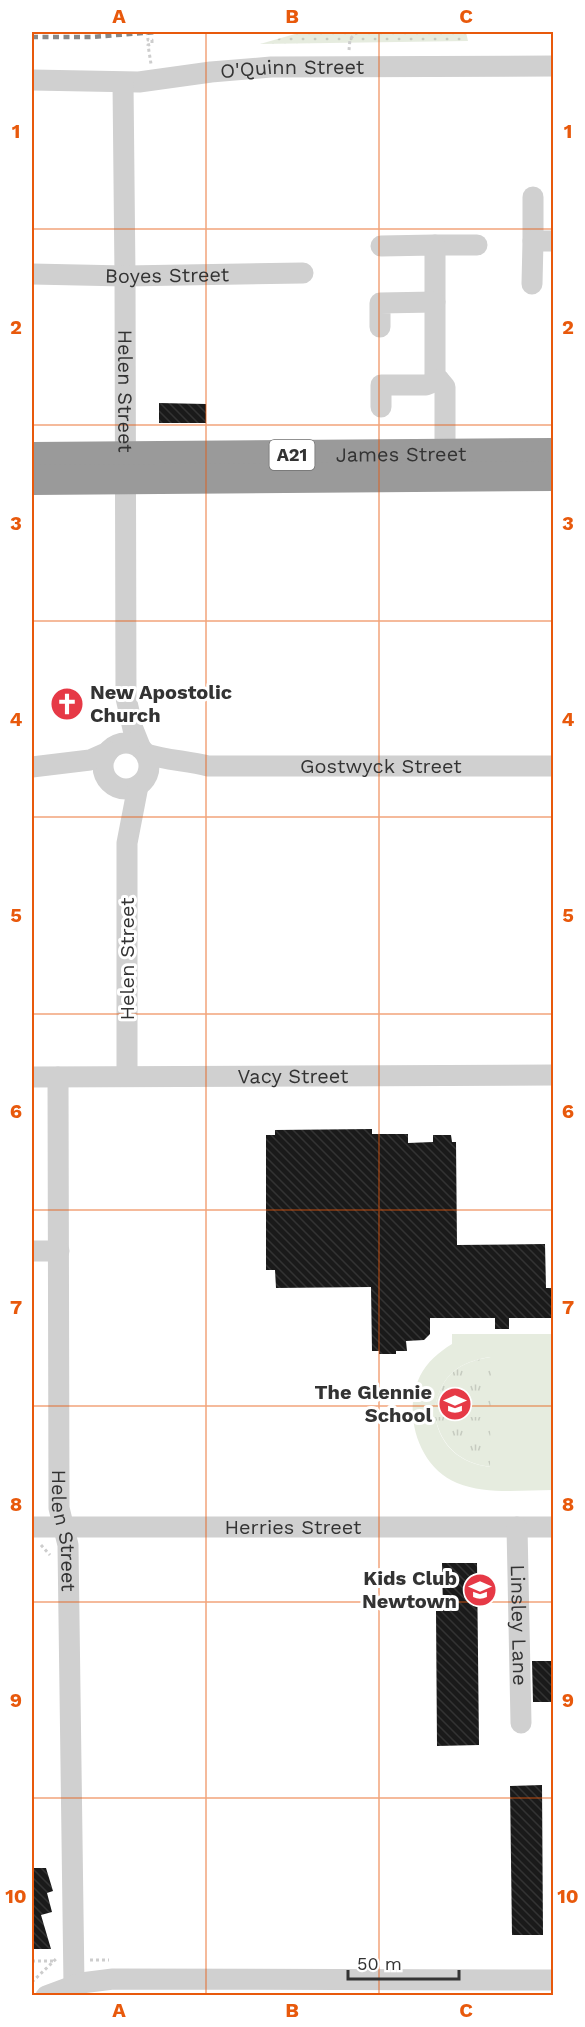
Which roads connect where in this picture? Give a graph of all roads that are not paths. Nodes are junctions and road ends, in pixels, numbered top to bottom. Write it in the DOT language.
graph roads {
  1 [pos="554,66"];
  2 [pos="32,80"];
  3 [pos="123,83"];
  4 [pos="533,197"];
  5 [pos="543,241"];
  6 [pos="477,244"];
  7 [pos="435,245"];
  8 [pos="381,246"];
  9 [pos="303,273"];
  10 [pos="32,274"];
  11 [pos="126,276"];
  12 [pos="532,284"];
  13 [pos="435,302"];
  14 [pos="380,327"];
  15 [pos="439,380"];
  16 [pos="381,407"];
  17 [pos="445,453"];
  18 [pos="554,453"];
  19 [pos="32,457"];
  20 [pos="125,467"];
  21 [pos="554,476"];
  22 [pos="32,480"];
  23 [pos="126,698"];
  24 [pos="110,750"];
  25 [pos="143,751"];
  26 [pos="208,766"];
  27 [pos="554,766"];
  28 [pos="37,767"];
  29 [pos="109,782"];
  30 [pos="142,782"];
  31 [pos="127,843"];
  32 [pos="554,1075"];
  33 [pos="128,1076"];
  34 [pos="32,1077"];
  35 [pos="58,1077"];
  36 [pos="32,1251"];
  37 [pos="58,1251"];
  38 [pos="32,1527"];
  39 [pos="64,1527"];
  40 [pos="517,1527"];
  41 [pos="554,1527"];
  42 [pos="521,1723"];
  43 [pos="554,1980"];
  44 [pos="74,1985"];
  45 [pos="46,1995"];
  1 -- 3 [label="street, O'Quinn Street"];
  2 -- 3 [label="street, O'Quinn Street"];
  3 -- 11 [label="street, Helen Street"];
  4 -- 5 [label="street"];
  5 -- 12 [label="street"];
  6 -- 7 [label="street"];
  7 -- 8 [label="street"];
  7 -- 13 [label="street"];
  9 -- 11 [label="street, Boyes Street"];
  10 -- 11 [label="street, Boyes Street"];
  11 -- 20 [label="street, Helen Street"];
  13 -- 14 [label="street"];
  13 -- 15 [label="street"];
  15 -- 16 [label="street"];
  15 -- 17 [label="street"];
  17 -- 18 [label="highway, James Street / A21"];
  17 -- 20 [label="highway, James Street / A21"];
  19 -- 20 [label="highway, James Street / A21"];
  20 -- 21 [label="highway, James Street / A21"];
  20 -- 22 [label="highway, James Street / A21"];
  20 -- 23 [label="street, Helen Street"];
  23 -- 24 [label="street, Helen Street"];
  23 -- 25 [label="street, Helen Street"];
  24 -- 25 [label="street"];
  24 -- 28 [label="street"];
  24 -- 29 [label="street"];
  25 -- 26 [label="street, Gostwyck Street"];
  25 -- 30 [label="street"];
  26 -- 27 [label="street, Gostwyck Street"];
  26 -- 30 [label="street, Gostwyck Street"];
  28 -- 29 [label="street"];
  29 -- 30 [label="street"];
  29 -- 31 [label="street, Helen Street"];
  30 -- 31 [label="street, Helen Street"];
  31 -- 33 [label="street, Helen Street"];
  32 -- 33 [label="street, Vacy Street"];
  33 -- 35 [label="street, Vacy Street"];
  34 -- 35 [label="street, Vacy Street"];
  35 -- 37 [label="street, Helen Street"];
  36 -- 37 [label="street"];
  37 -- 39 [label="street, Helen Street"];
  38 -- 39 [label="street, Herries Street"];
  39 -- 40 [label="street, Herries Street"];
  39 -- 44 [label="street, Helen Street"];
  40 -- 41 [label="street, Herries Street"];
  40 -- 42 [label="street, Linsley Lane"];
  43 -- 44 [label="street"];
  44 -- 45 [label="street"];
}
